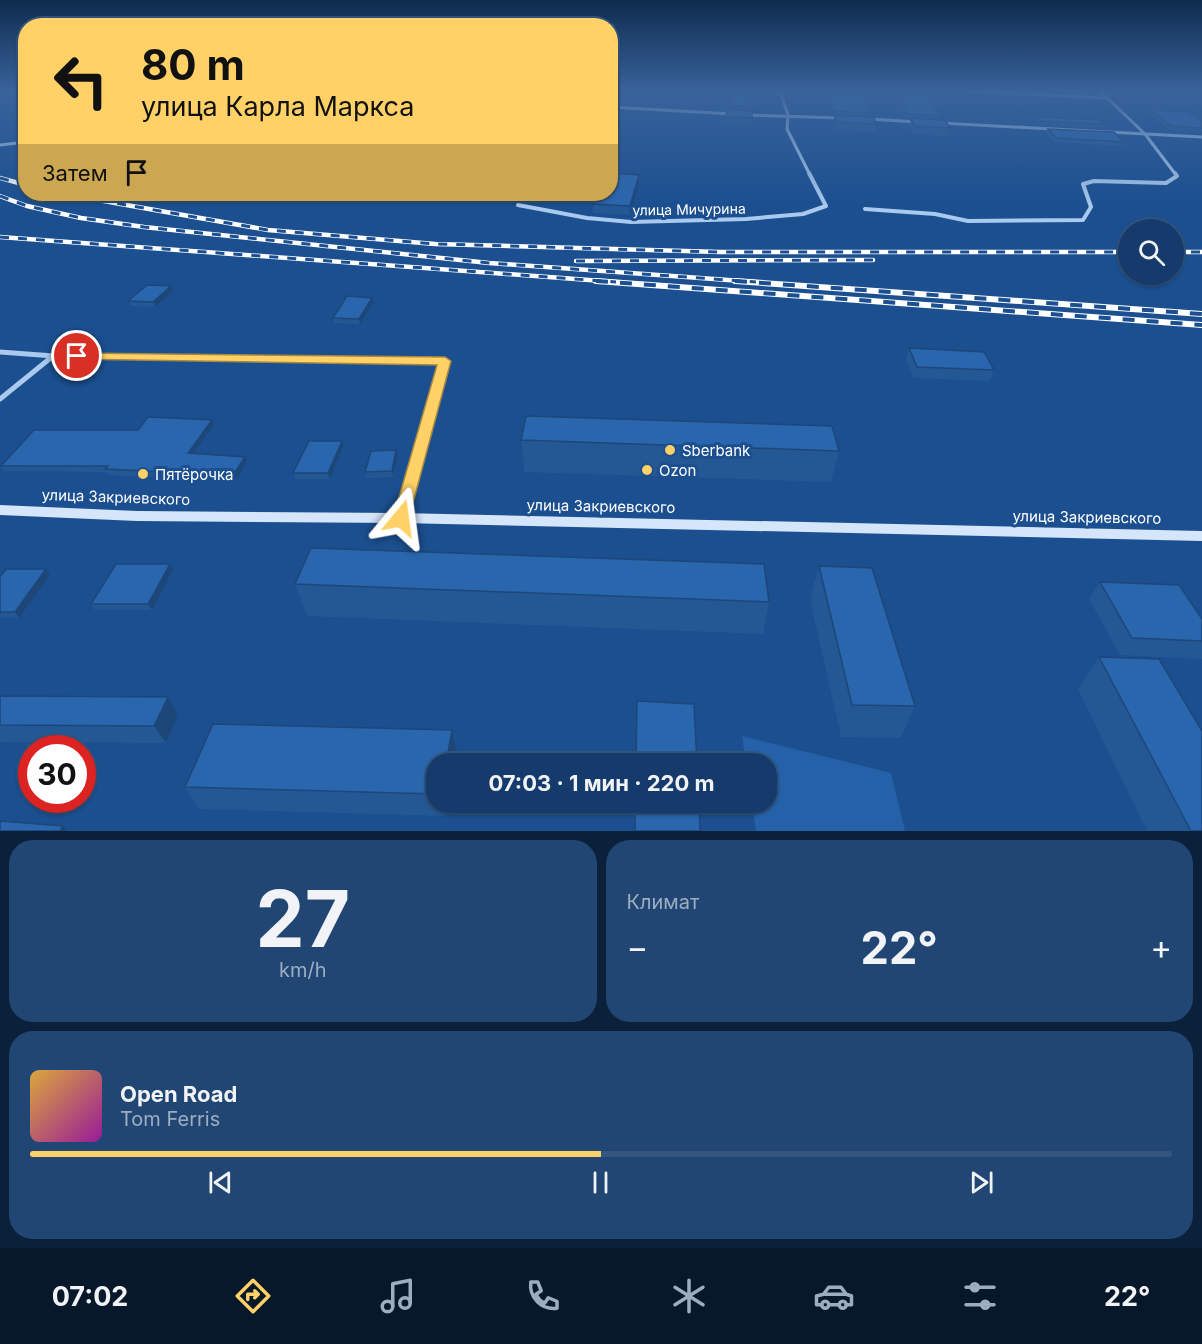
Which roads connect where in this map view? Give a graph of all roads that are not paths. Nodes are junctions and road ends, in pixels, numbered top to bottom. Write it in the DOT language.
graph roads {
  1 [pos="787,130"];
  2 [pos="1063,130"];
  3 [pos="1141,130"];
  4 [pos="1145,134"];
  5 [pos="1202,137"];
  6 [pos="18,143"];
  7 [pos="0,145"];
  8 [pos="518,205"];
  9 [pos="865,209"];
  10 [pos="0,352"];
  11 [pos="54,356"];
  12 [pos="0,399"];
  13 [pos="0,510"];
  14 [pos="401,518"];
  15 [pos="1202,536"];
  1 -- 8 [label="street, улица Мичурина"];
  2 -- 4 [label="street"];
  3 -- 4 [label="street"];
  4 -- 5 [label="street"];
  4 -- 9 [label="street"];
  6 -- 7 [label="street"];
  10 -- 11 [label="street"];
  11 -- 12 [label="street"];
  11 -- 14 [label="street"];
  13 -- 14 [label="main road, улица Закриевского"];
  14 -- 15 [label="main road, улица Закриевского"];
}
